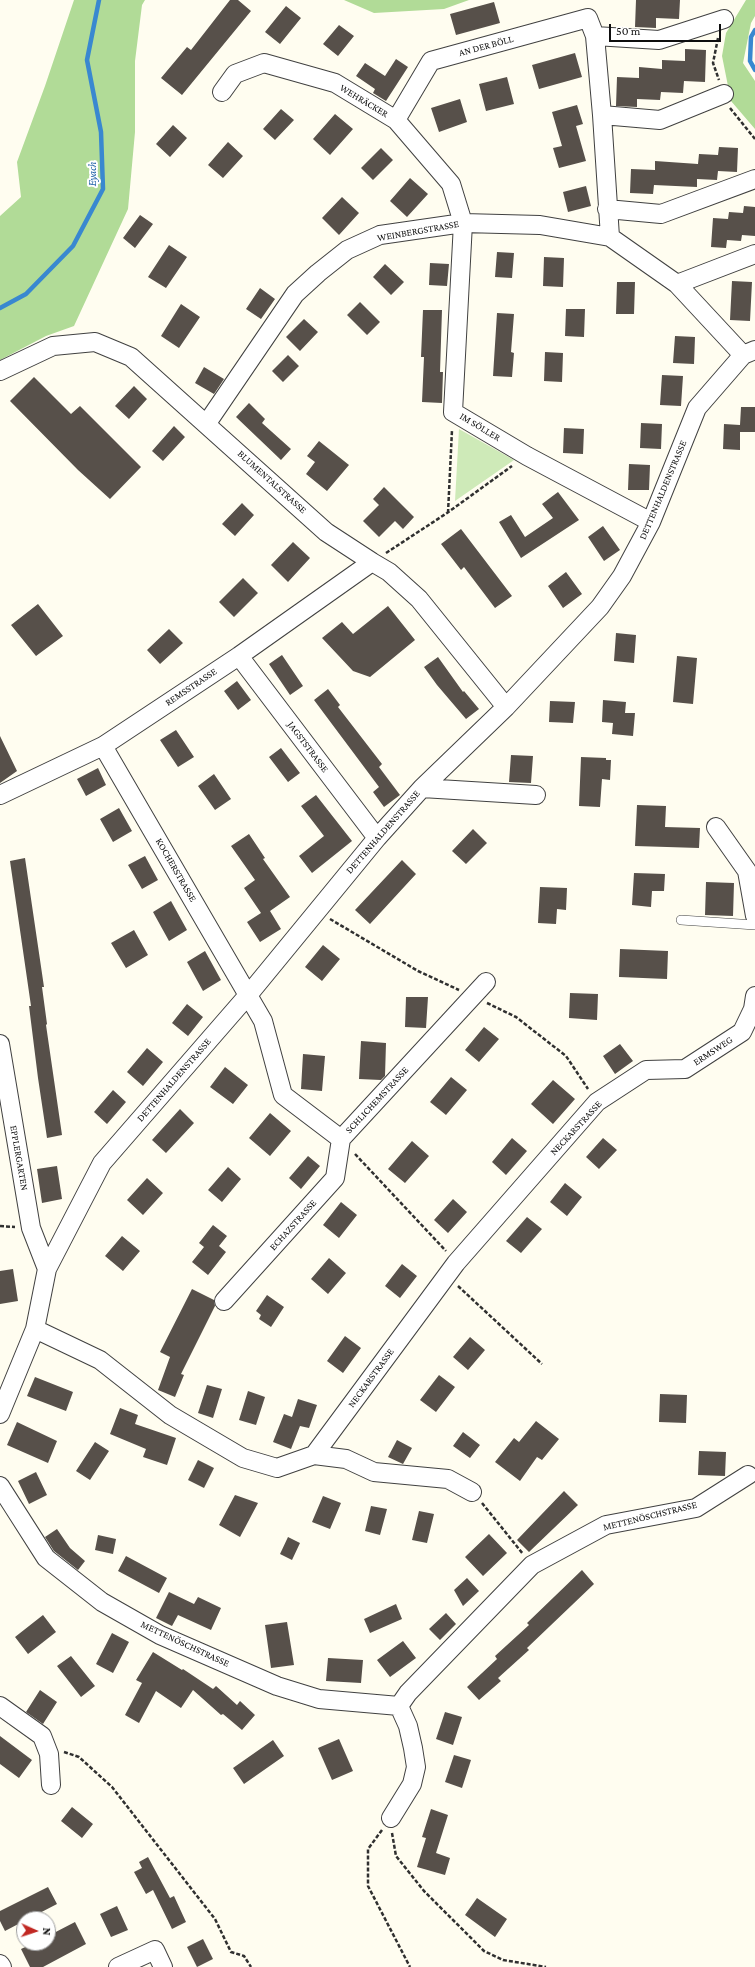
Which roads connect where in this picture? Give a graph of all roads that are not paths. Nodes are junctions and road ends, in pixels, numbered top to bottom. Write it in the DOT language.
graph roads {
  1 [pos="724,19"];
  2 [pos="595,36"];
  3 [pos="222,92"];
  4 [pos="724,94"];
  5 [pos="602,115"];
  6 [pos="396,120"];
  7 [pos="755,179"];
  8 [pos="607,209"];
  9 [pos="463,223"];
  10 [pos="610,237"];
  11 [pos="755,254"];
  12 [pos="677,284"];
  13 [pos="749,352"];
  14 [pos="0,371"];
  15 [pos="207,423"];
  16 [pos="651,522"];
  17 [pos="372,562"];
  18 [pos="239,656"];
  19 [pos="506,708"];
  20 [pos="103,746"];
  21 [pos="422,788"];
  22 [pos="0,795"];
  23 [pos="536,795"];
  24 [pos="716,827"];
  25 [pos="377,838"];
  26 [pos="755,916"];
  27 [pos="681,920"];
  28 [pos="755,925"];
  29 [pos="486,982"];
  30 [pos="249,994"];
  31 [pos="755,996"];
  32 [pos="0,1044"];
  33 [pos="646,1070"];
  34 [pos="341,1139"];
  35 [pos="47,1269"];
  36 [pos="224,1300"];
  37 [pos="35,1329"];
  38 [pos="0,1414"];
  39 [pos="314,1455"];
  40 [pos="748,1475"];
  41 [pos="0,1486"];
  42 [pos="472,1492"];
  43 [pos="0,1706"];
  44 [pos="399,1706"];
  45 [pos="51,1785"];
  46 [pos="391,1818"];
  47 [pos="0,1964"];
  48 [pos="2,1967"];
  49 [pos="118,1967"];
  50 [pos="163,1967"];
  1 -- 2 [label="street"];
  2 -- 5 [label="street, AN DER BÖLL"];
  2 -- 6 [label="street, AN DER BÖLL"];
  3 -- 6 [label="street, WEHRÄCKER"];
  4 -- 5 [label="street"];
  5 -- 8 [label="street, AN DER BÖLL"];
  6 -- 9 [label="street, WEHRÄCKER"];
  7 -- 8 [label="street"];
  8 -- 10 [label="street, AN DER BÖLL"];
  9 -- 10 [label="street, WEINBERGSTRASSE"];
  9 -- 15 [label="street, WEINBERGSTRASSE"];
  9 -- 16 [label="street, IM SÖLLER"];
  10 -- 12 [label="street, WEINBERGSTRASSE"];
  11 -- 12 [label="street"];
  12 -- 13 [label="street, WEINBERGSTRASSE"];
  13 -- 16 [label="street, DETTENHALDENSTRASSE"];
  14 -- 15 [label="street, BLUMENTALSTRASSE"];
  15 -- 17 [label="street, BLUMENTALSTRASSE"];
  16 -- 19 [label="street, DETTENHALDENSTRASSE"];
  17 -- 18 [label="street, REMSSTRASSE"];
  17 -- 19 [label="street, BLUMENTALSTRASSE"];
  18 -- 20 [label="street, REMSSTRASSE"];
  18 -- 25 [label="street, JAGSTSTRASSE"];
  19 -- 21 [label="street, DETTENHALDENSTRASSE"];
  20 -- 22 [label="street, REMSSTRASSE"];
  20 -- 30 [label="street, KOCHERSTRASSE"];
  21 -- 23 [label="street, DETTENHALDENSTRASSE"];
  21 -- 25 [label="street, DETTENHALDENSTRASSE"];
  24 -- 26 [label="street"];
  25 -- 30 [label="street, DETTENHALDENSTRASSE"];
  27 -- 28 [label="lane"];
  29 -- 34 [label="street, SCHLICHEMSTRASSE"];
  30 -- 34 [label="street, SCHLICHEMSTRASSE"];
  30 -- 35 [label="street, DETTENHALDENSTRASSE"];
  31 -- 33 [label="street, ERMSWEG"];
  32 -- 35 [label="street, EPPLERGARTEN"];
  33 -- 39 [label="street, NECKARSTRASSE"];
  34 -- 36 [label="street, ECHAZSTRASSE"];
  35 -- 37 [label="street, DETTENHALDENSTRASSE"];
  37 -- 38 [label="street, DETTENHALDENSTRASSE"];
  37 -- 39 [label="street"];
  39 -- 42 [label="street"];
  40 -- 44 [label="street, METTENÖSCHSTRASSE"];
  41 -- 44 [label="street, METTENÖSCHSTRASSE"];
  43 -- 45 [label="street"];
  44 -- 46 [label="street"];
  47 -- 48 [label="street"];
  49 -- 50 [label="street"];
}
